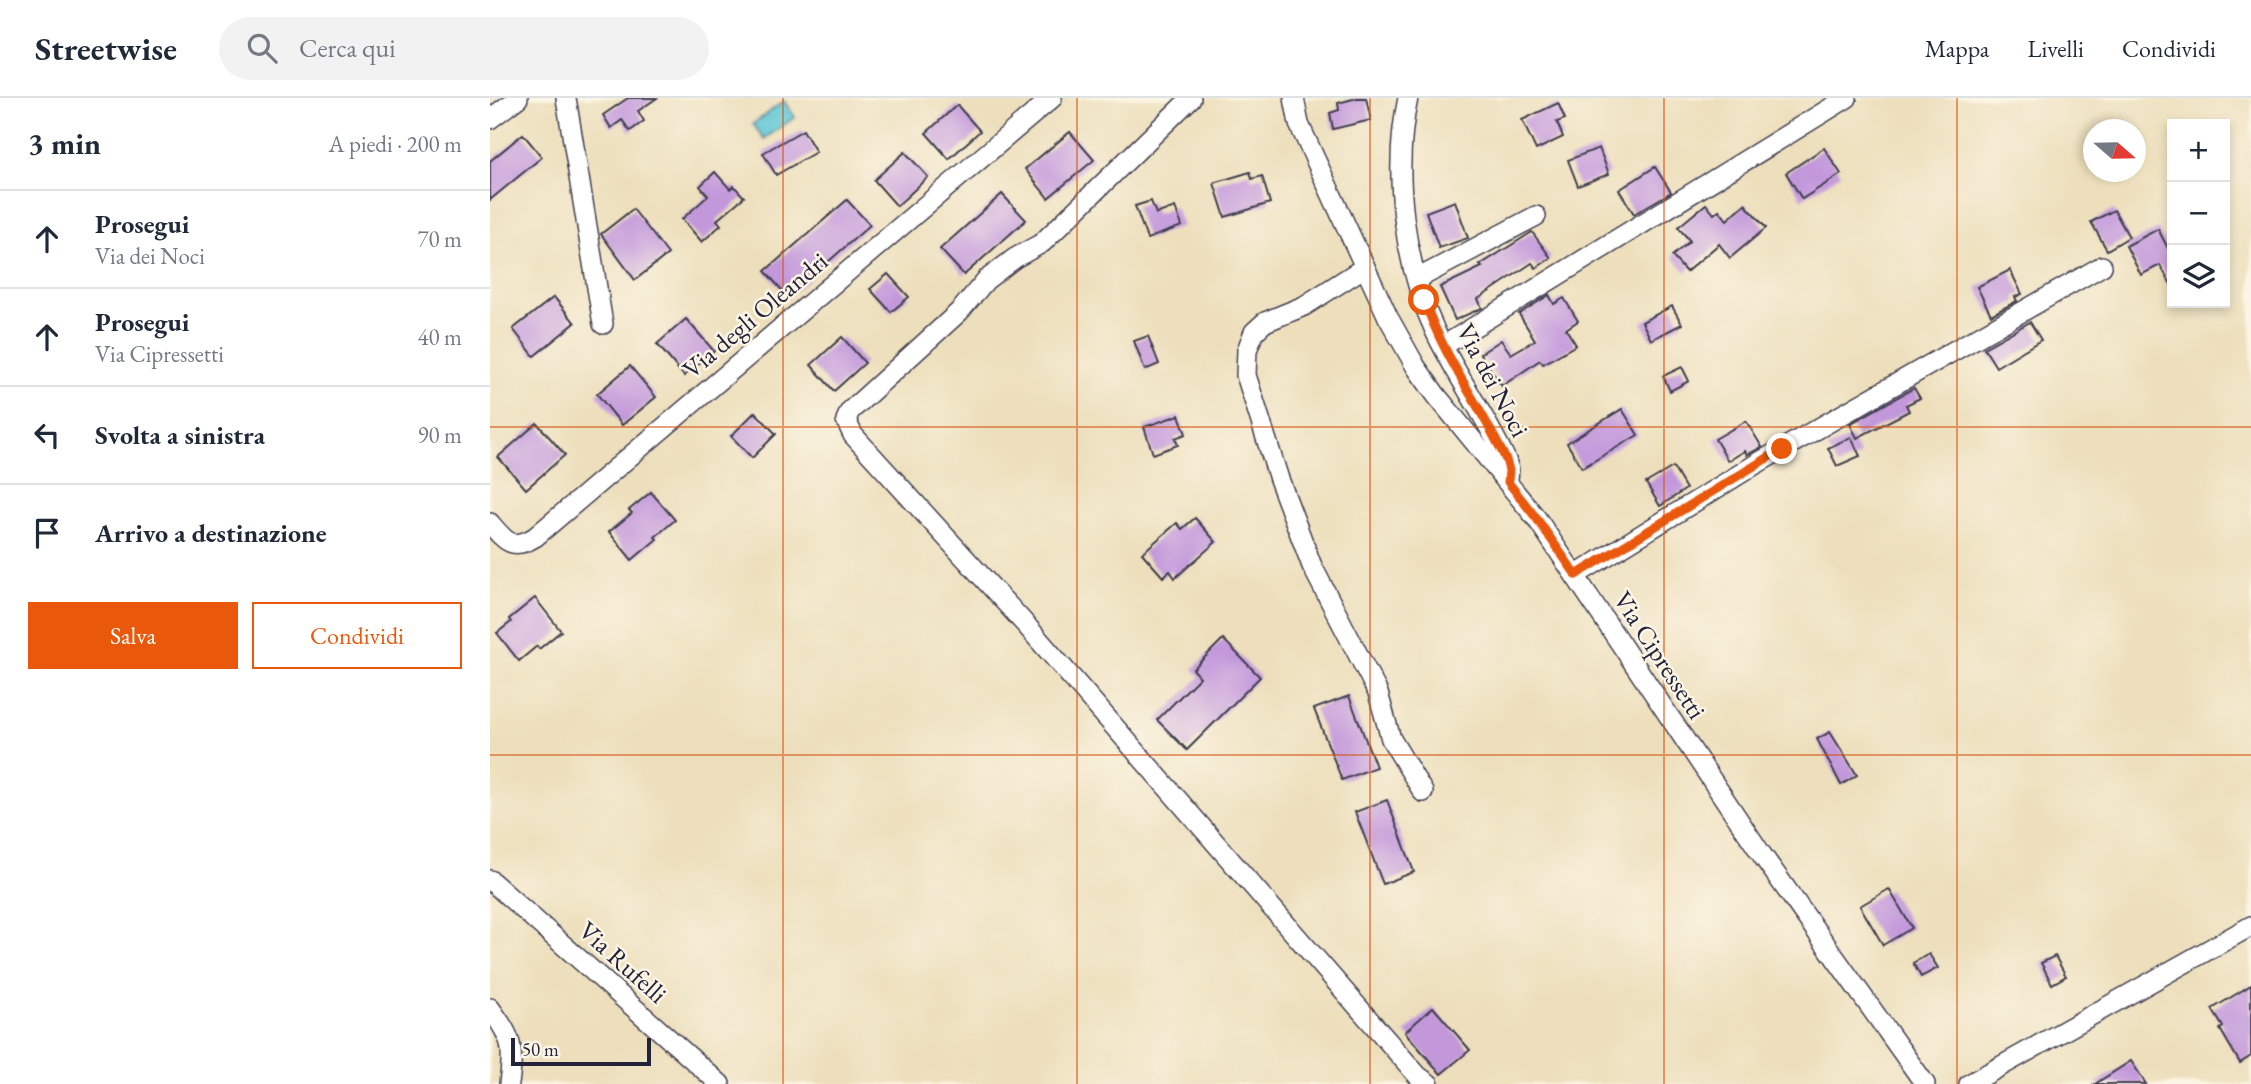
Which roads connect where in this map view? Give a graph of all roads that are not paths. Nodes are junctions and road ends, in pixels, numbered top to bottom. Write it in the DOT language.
graph roads {
  1 [pos="518,98"];
  2 [pos="566,98"];
  3 [pos="1052,98"];
  4 [pos="1191,98"];
  5 [pos="1408,98"];
  6 [pos="1847,98"];
  7 [pos="1292,99"];
  8 [pos="490,119"];
  9 [pos="1536,216"];
  10 [pos="2102,266"];
  11 [pos="1365,267"];
  12 [pos="1417,279"];
  13 [pos="603,324"];
  14 [pos="1443,346"];
  15 [pos="1508,482"];
  16 [pos="490,523"];
  17 [pos="1576,575"];
  18 [pos="1423,792"];
  19 [pos="490,880"];
  20 [pos="2251,926"];
  21 [pos="490,1008"];
  22 [pos="509,1084"];
  23 [pos="720,1084"];
  24 [pos="1429,1084"];
  25 [pos="1925,1084"];
  26 [pos="1969,1084"];
  1 -- 8 [label="street"];
  2 -- 13 [label="street"];
  3 -- 16 [label="street, Via degli Oleandri"];
  4 -- 24 [label="street"];
  5 -- 12 [label="street, Via dei Noci"];
  6 -- 14 [label="street"];
  7 -- 11 [label="street, Via Cipressetti"];
  9 -- 12 [label="street"];
  10 -- 17 [label="street"];
  11 -- 15 [label="street, Via Cipressetti"];
  11 -- 18 [label="street"];
  12 -- 14 [label="street, Via dei Noci"];
  14 -- 15 [label="street, Via dei Noci"];
  15 -- 17 [label="street, Via Cipressetti"];
  17 -- 25 [label="street, Via Cipressetti"];
  19 -- 23 [label="street, Via Rufelli"];
  20 -- 26 [label="street"];
  21 -- 22 [label="street"];
}
